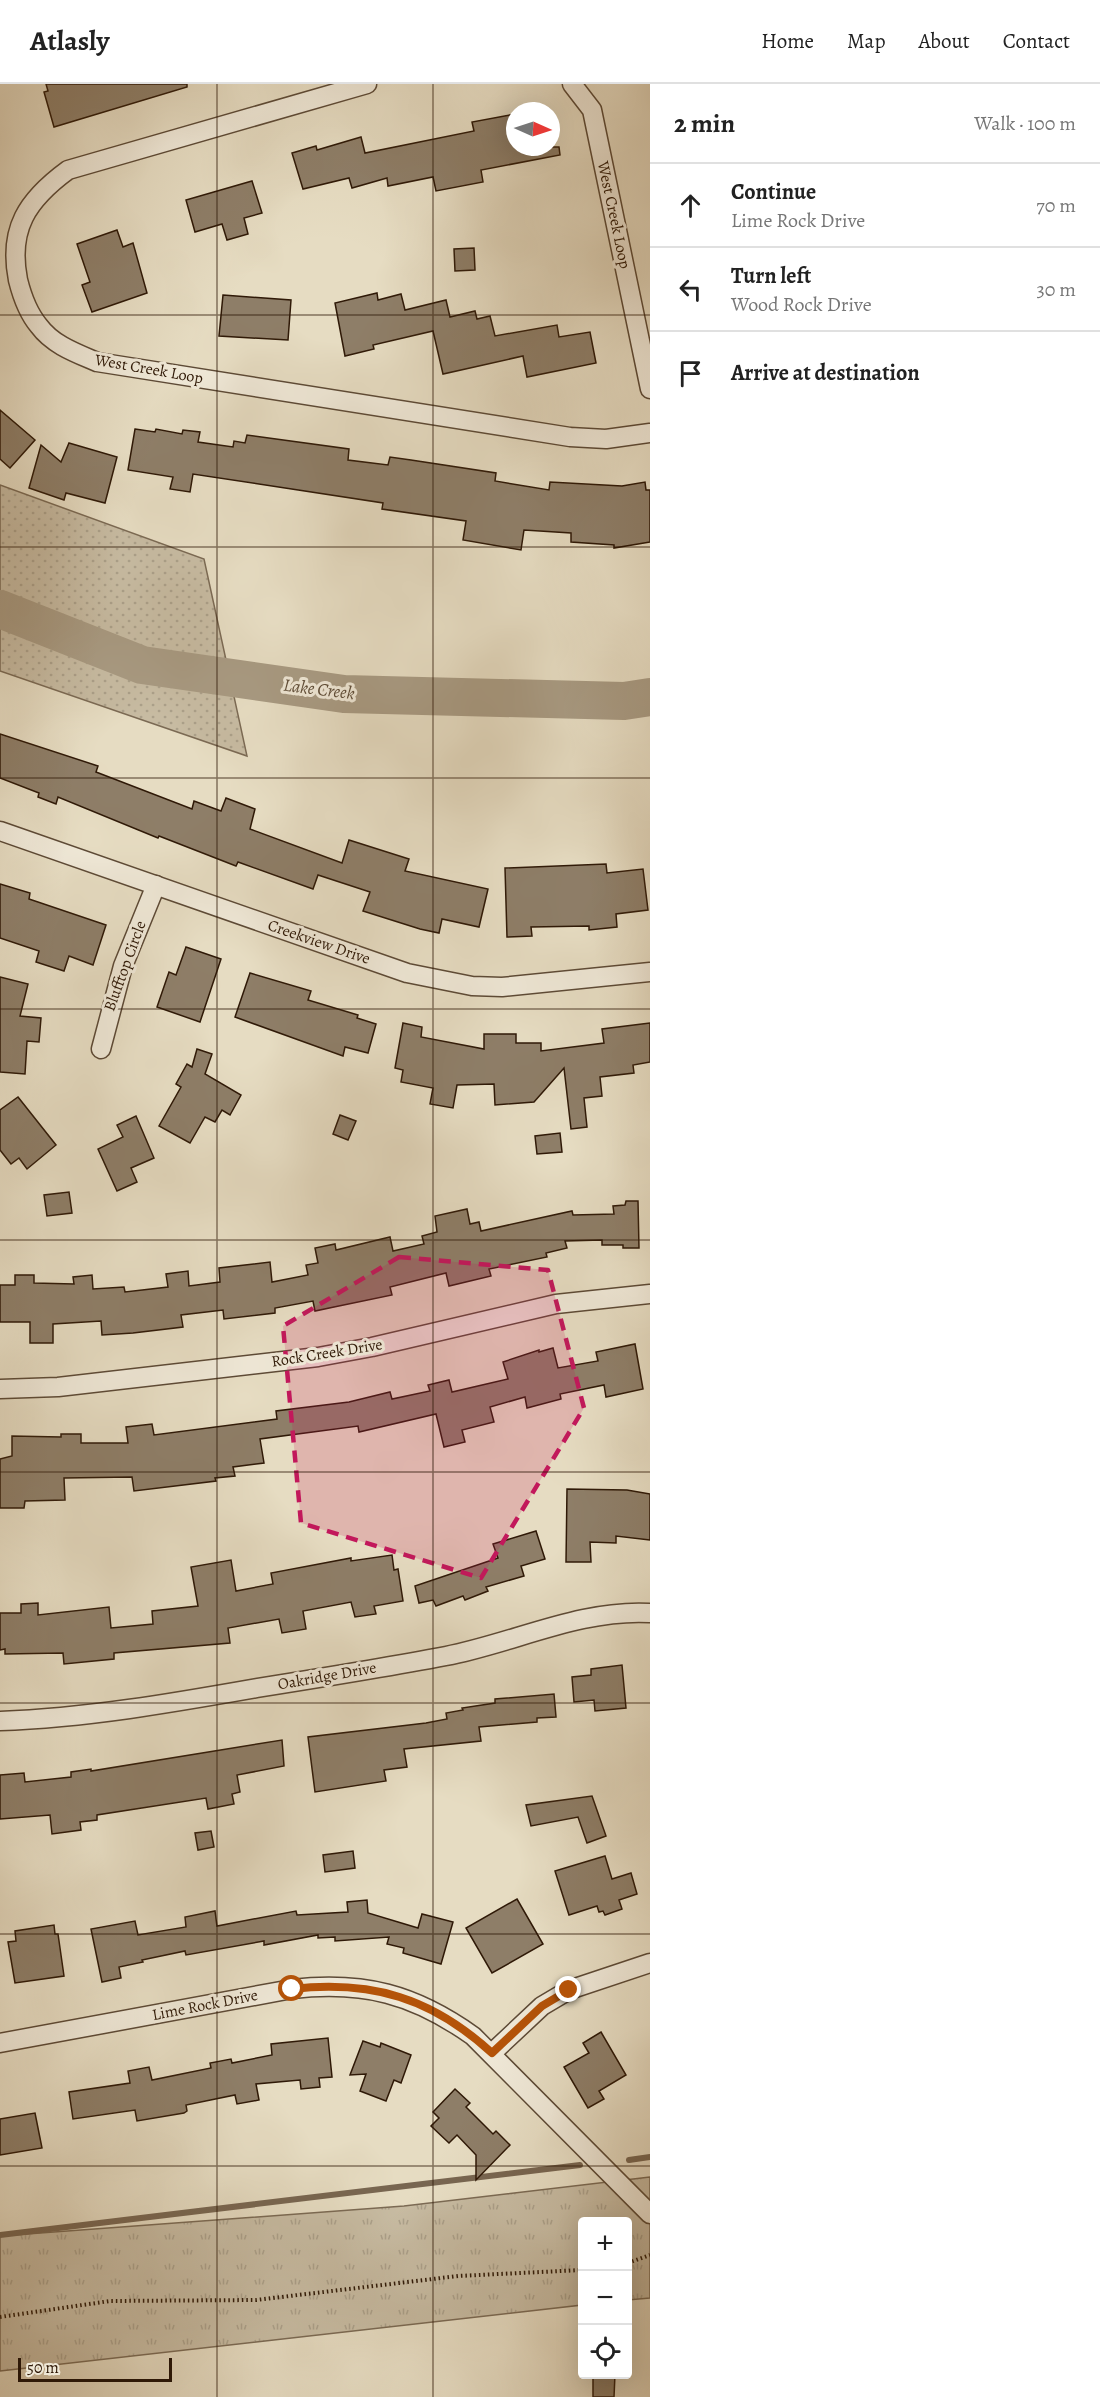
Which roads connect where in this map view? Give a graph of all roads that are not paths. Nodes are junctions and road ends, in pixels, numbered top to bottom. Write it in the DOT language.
graph roads {
  1 [pos="367,84"];
  2 [pos="572,84"];
  3 [pos="650,388"];
  4 [pos="650,433"];
  5 [pos="0,831"];
  6 [pos="156,885"];
  7 [pos="650,972"];
  8 [pos="100,1049"];
  9 [pos="650,1294"];
  10 [pos="0,1389"];
  11 [pos="650,1613"];
  12 [pos="0,1721"];
  13 [pos="650,1963"];
  14 [pos="0,2043"];
  15 [pos="492,2053"];
  16 [pos="650,2214"];
  1 -- 4 [label="street, West Creek Loop"];
  2 -- 3 [label="street, West Creek Loop"];
  5 -- 6 [label="street, Creekview Drive"];
  6 -- 7 [label="street, Creekview Drive"];
  6 -- 8 [label="street, Blufftop Circle"];
  9 -- 10 [label="street, Rock Creek Drive"];
  11 -- 12 [label="street, Oakridge Drive"];
  13 -- 15 [label="street"];
  14 -- 15 [label="street, Lime Rock Drive"];
  15 -- 16 [label="street, Lime Rock Drive"];
}
